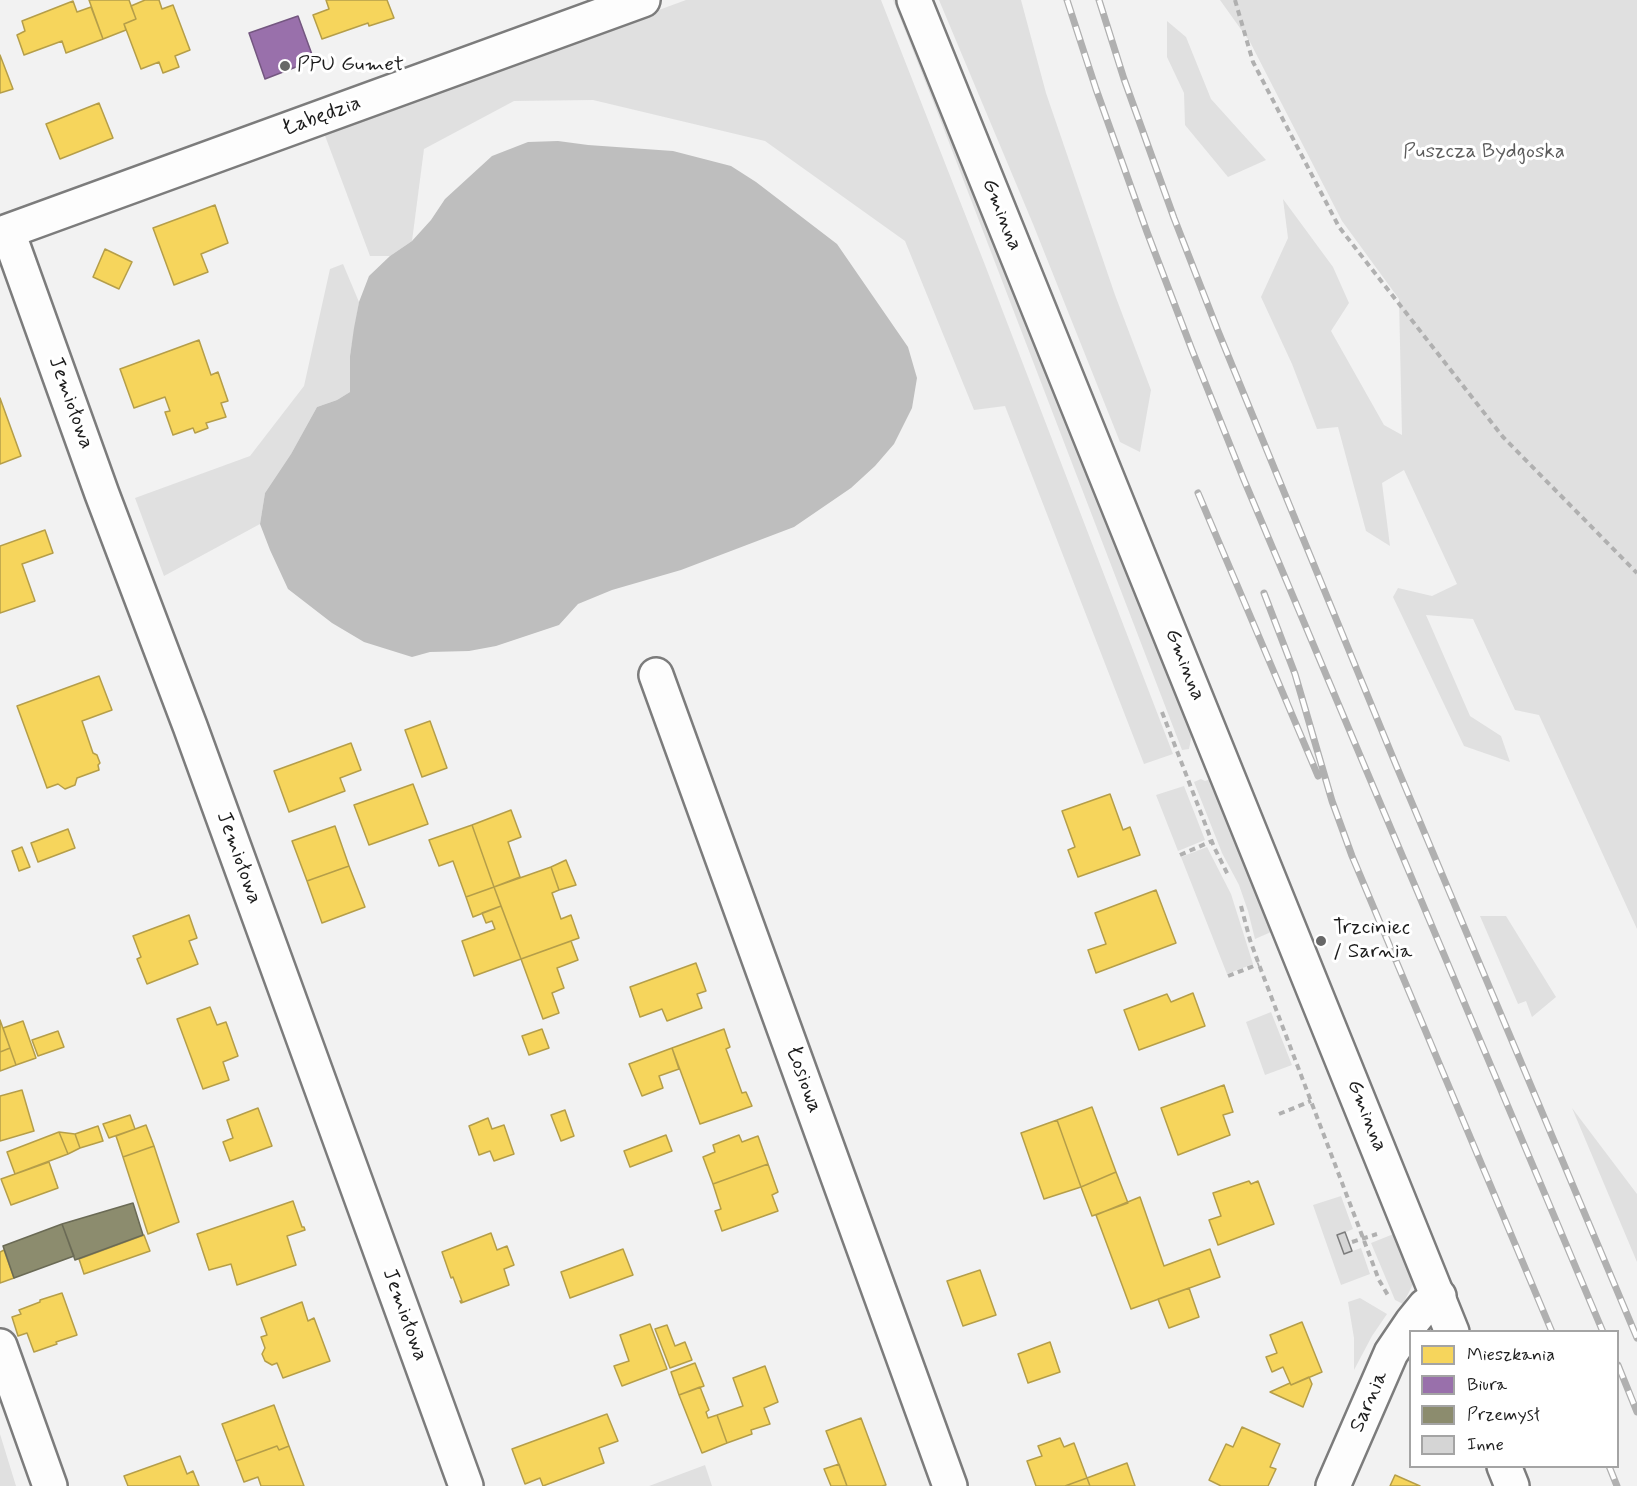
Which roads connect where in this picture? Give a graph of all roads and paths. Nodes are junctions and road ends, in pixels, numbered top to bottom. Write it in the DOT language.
graph roads {
  1 [pos="644,0"];
  2 [pos="914,0"];
  3 [pos="1235,0"];
  4 [pos="4,233"];
  5 [pos="1637,573"];
  6 [pos="656,675"];
  7 [pos="1212,841"];
  8 [pos="1180,855"];
  9 [pos="1259,964"];
  10 [pos="1228,976"];
  11 [pos="1311,1101"];
  12 [pos="1279,1114"];
  13 [pos="1439,1296"];
  14 [pos="1451,1330"];
  15 [pos="0,1346"];
  16 [pos="1504,1468"];
  17 [pos="50,1486"];
  18 [pos="466,1486"];
  19 [pos="950,1486"];
  20 [pos="1333,1486"];
  21 [pos="1512,1486"];
  1 -- 4 [label="street, Łabędzia"];
  2 -- 13 [label="street, Gminna"];
  3 -- 5 [label="path"];
  4 -- 18 [label="street, Jemiołowa"];
  6 -- 19 [label="street, Łosiowa"];
  7 -- 8 [label="path"];
  9 -- 10 [label="path"];
  11 -- 12 [label="path"];
  13 -- 14 [label="street, Gminna"];
  13 -- 20 [label="street, Sarnia"];
  15 -- 17 [label="street"];
  16 -- 21 [label="street"];
}
